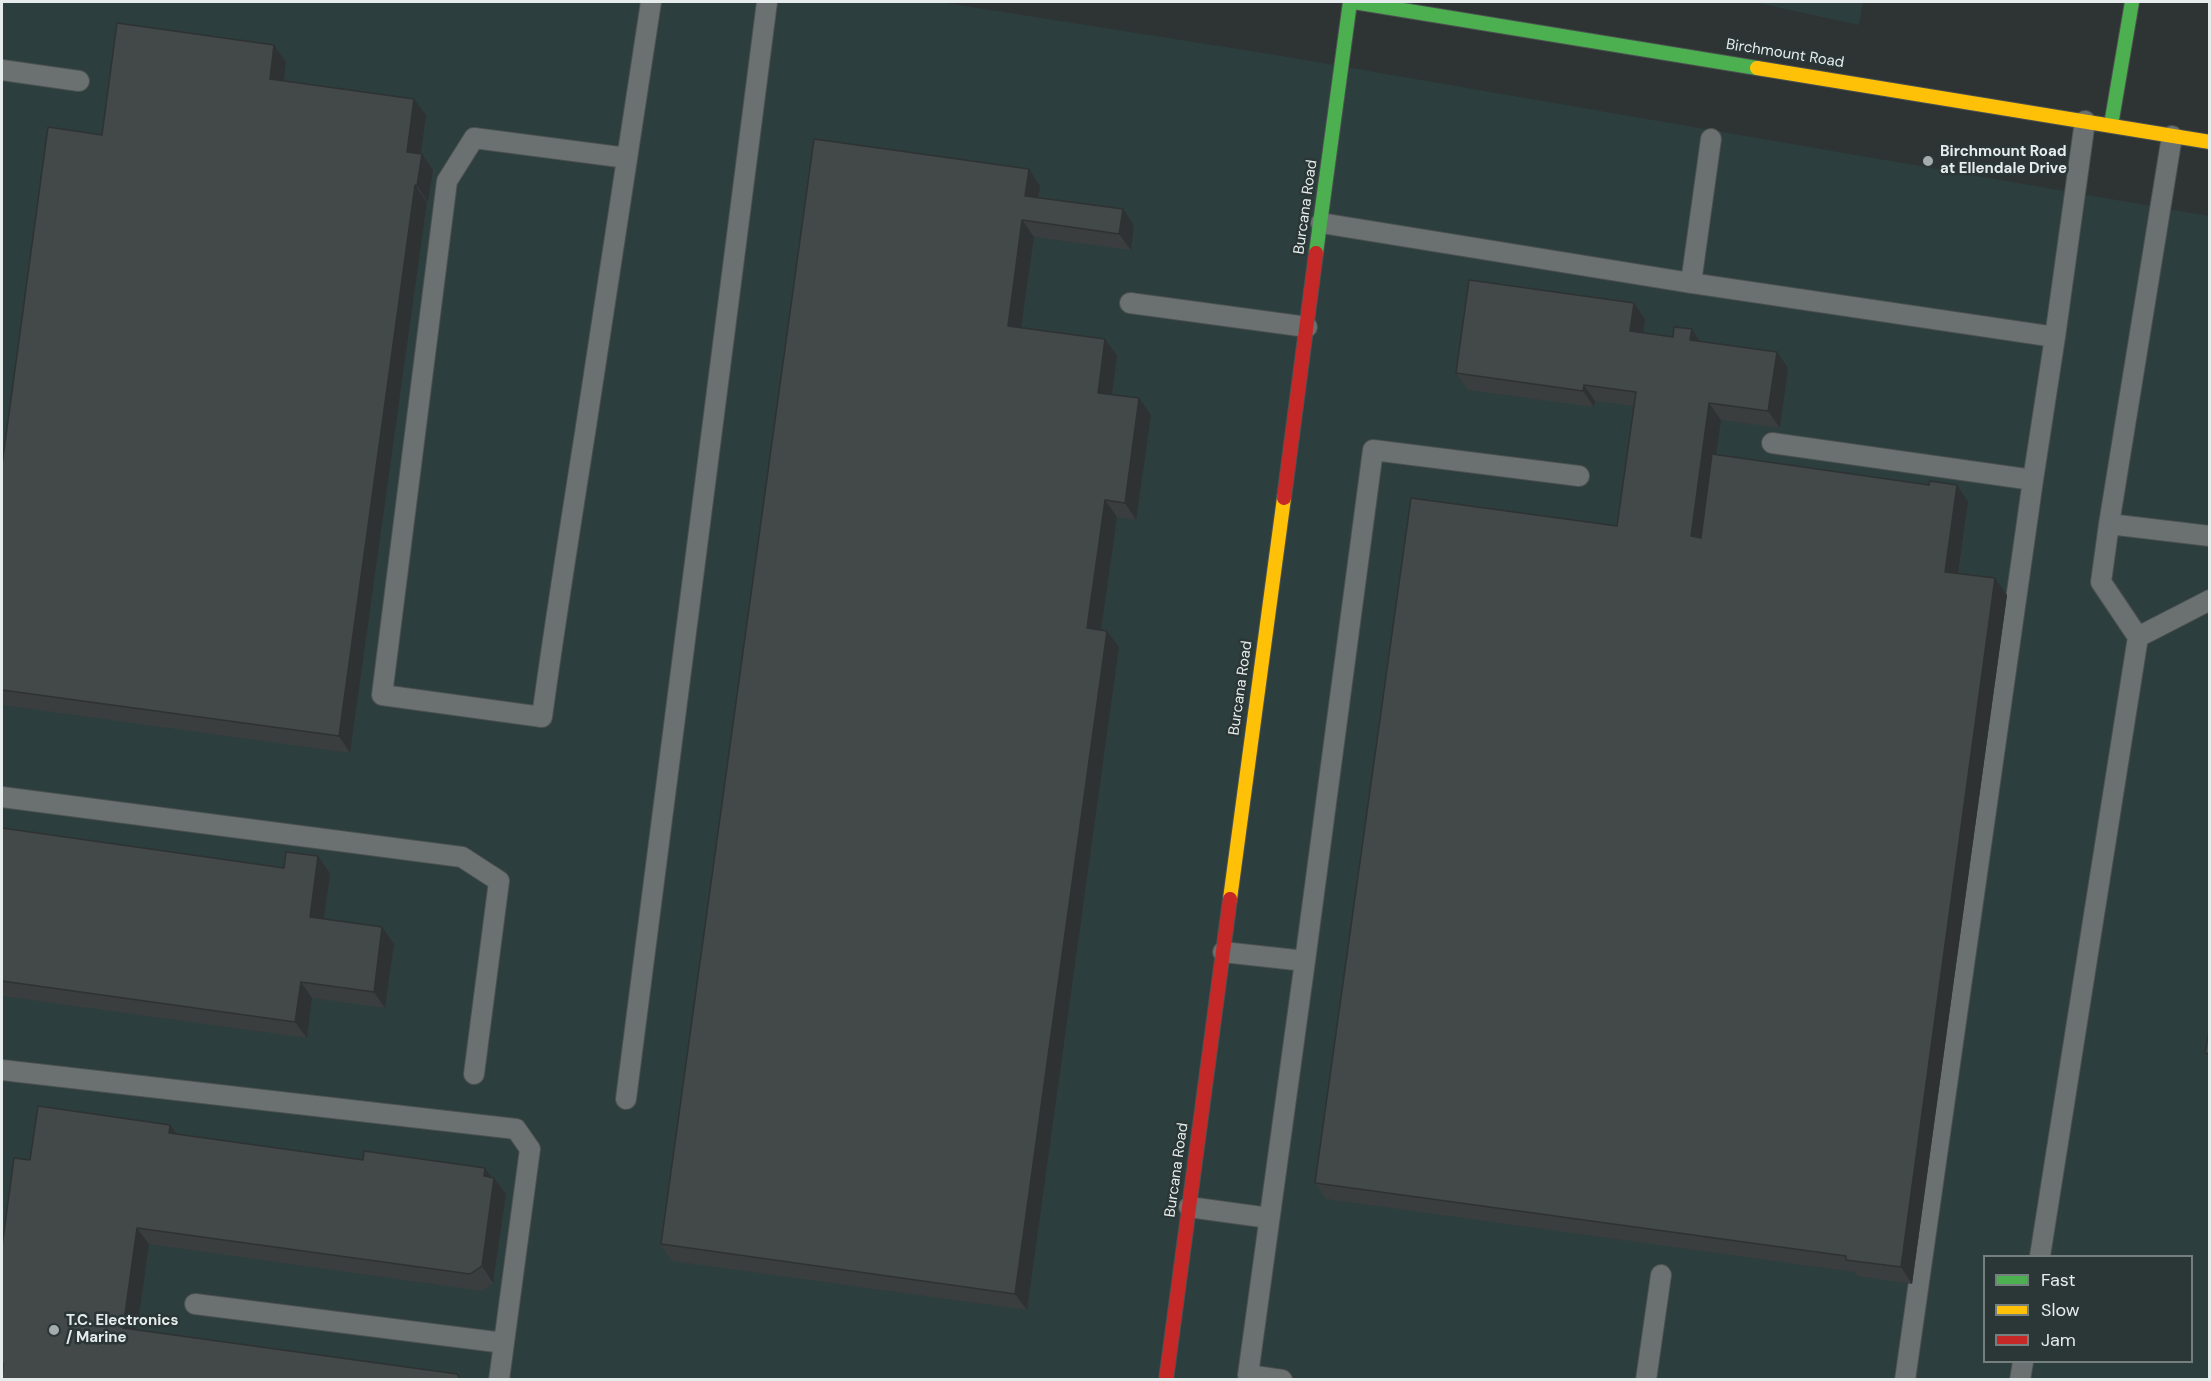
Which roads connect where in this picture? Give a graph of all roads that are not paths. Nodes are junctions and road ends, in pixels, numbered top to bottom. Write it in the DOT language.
graph roads {
  1 [pos="651,2"];
  2 [pos="767,2"];
  3 [pos="1352,2"];
  4 [pos="2132,2"];
  5 [pos="2,70"];
  6 [pos="79,81"];
  7 [pos="2085,121"];
  8 [pos="2111,125"];
  9 [pos="2172,136"];
  10 [pos="1711,139"];
  11 [pos="2210,142"];
  12 [pos="627,158"];
  13 [pos="1321,223"];
  14 [pos="1691,283"];
  15 [pos="1130,303"];
  16 [pos="1307,327"];
  17 [pos="2055,337"];
  18 [pos="1772,443"];
  19 [pos="1579,476"];
  20 [pos="2033,480"];
  21 [pos="2109,524"];
  22 [pos="2210,536"];
  23 [pos="2210,600"];
  24 [pos="2138,637"];
  25 [pos="2,797"];
  26 [pos="1223,952"];
  27 [pos="1305,961"];
  28 [pos="2,1070"];
  29 [pos="474,1074"];
  30 [pos="626,1099"];
  31 [pos="1189,1207"];
  32 [pos="1269,1218"];
  33 [pos="2040,1255"];
  34 [pos="1661,1275"];
  35 [pos="195,1304"];
  36 [pos="504,1343"];
  37 [pos="2023,1363"];
  38 [pos="499,1380"];
  39 [pos="1166,1380"];
  40 [pos="1282,1380"];
  41 [pos="1646,1380"];
  42 [pos="1905,1380"];
  43 [pos="2020,1380"];
  1 -- 12 [label="lane"];
  2 -- 30 [label="lane"];
  3 -- 7 [label="street, Birchmount Road"];
  3 -- 13 [label="street, Burcana Road"];
  4 -- 8 [label="street"];
  5 -- 6 [label="lane"];
  7 -- 8 [label="street, Birchmount Road"];
  7 -- 17 [label="lane"];
  8 -- 9 [label="street, Birchmount Road"];
  9 -- 11 [label="street, Birchmount Road"];
  9 -- 21 [label="lane"];
  10 -- 14 [label="lane"];
  12 -- 12 [label="lane"];
  13 -- 14 [label="lane"];
  13 -- 16 [label="street, Burcana Road"];
  14 -- 17 [label="lane"];
  15 -- 16 [label="lane"];
  16 -- 26 [label="street, Burcana Road"];
  17 -- 20 [label="lane"];
  18 -- 20 [label="lane"];
  19 -- 27 [label="lane"];
  20 -- 42 [label="lane"];
  21 -- 22 [label="lane"];
  21 -- 24 [label="lane"];
  23 -- 24 [label="lane"];
  24 -- 33 [label="lane"];
  25 -- 29 [label="lane"];
  26 -- 27 [label="lane"];
  26 -- 31 [label="street, Burcana Road"];
  27 -- 32 [label="lane"];
  28 -- 36 [label="lane"];
  31 -- 32 [label="lane"];
  31 -- 39 [label="street, Burcana Road"];
  32 -- 40 [label="lane"];
  34 -- 41 [label="lane"];
  35 -- 36 [label="lane"];
  36 -- 38 [label="lane"];
  37 -- 43 [label="lane"];
}
